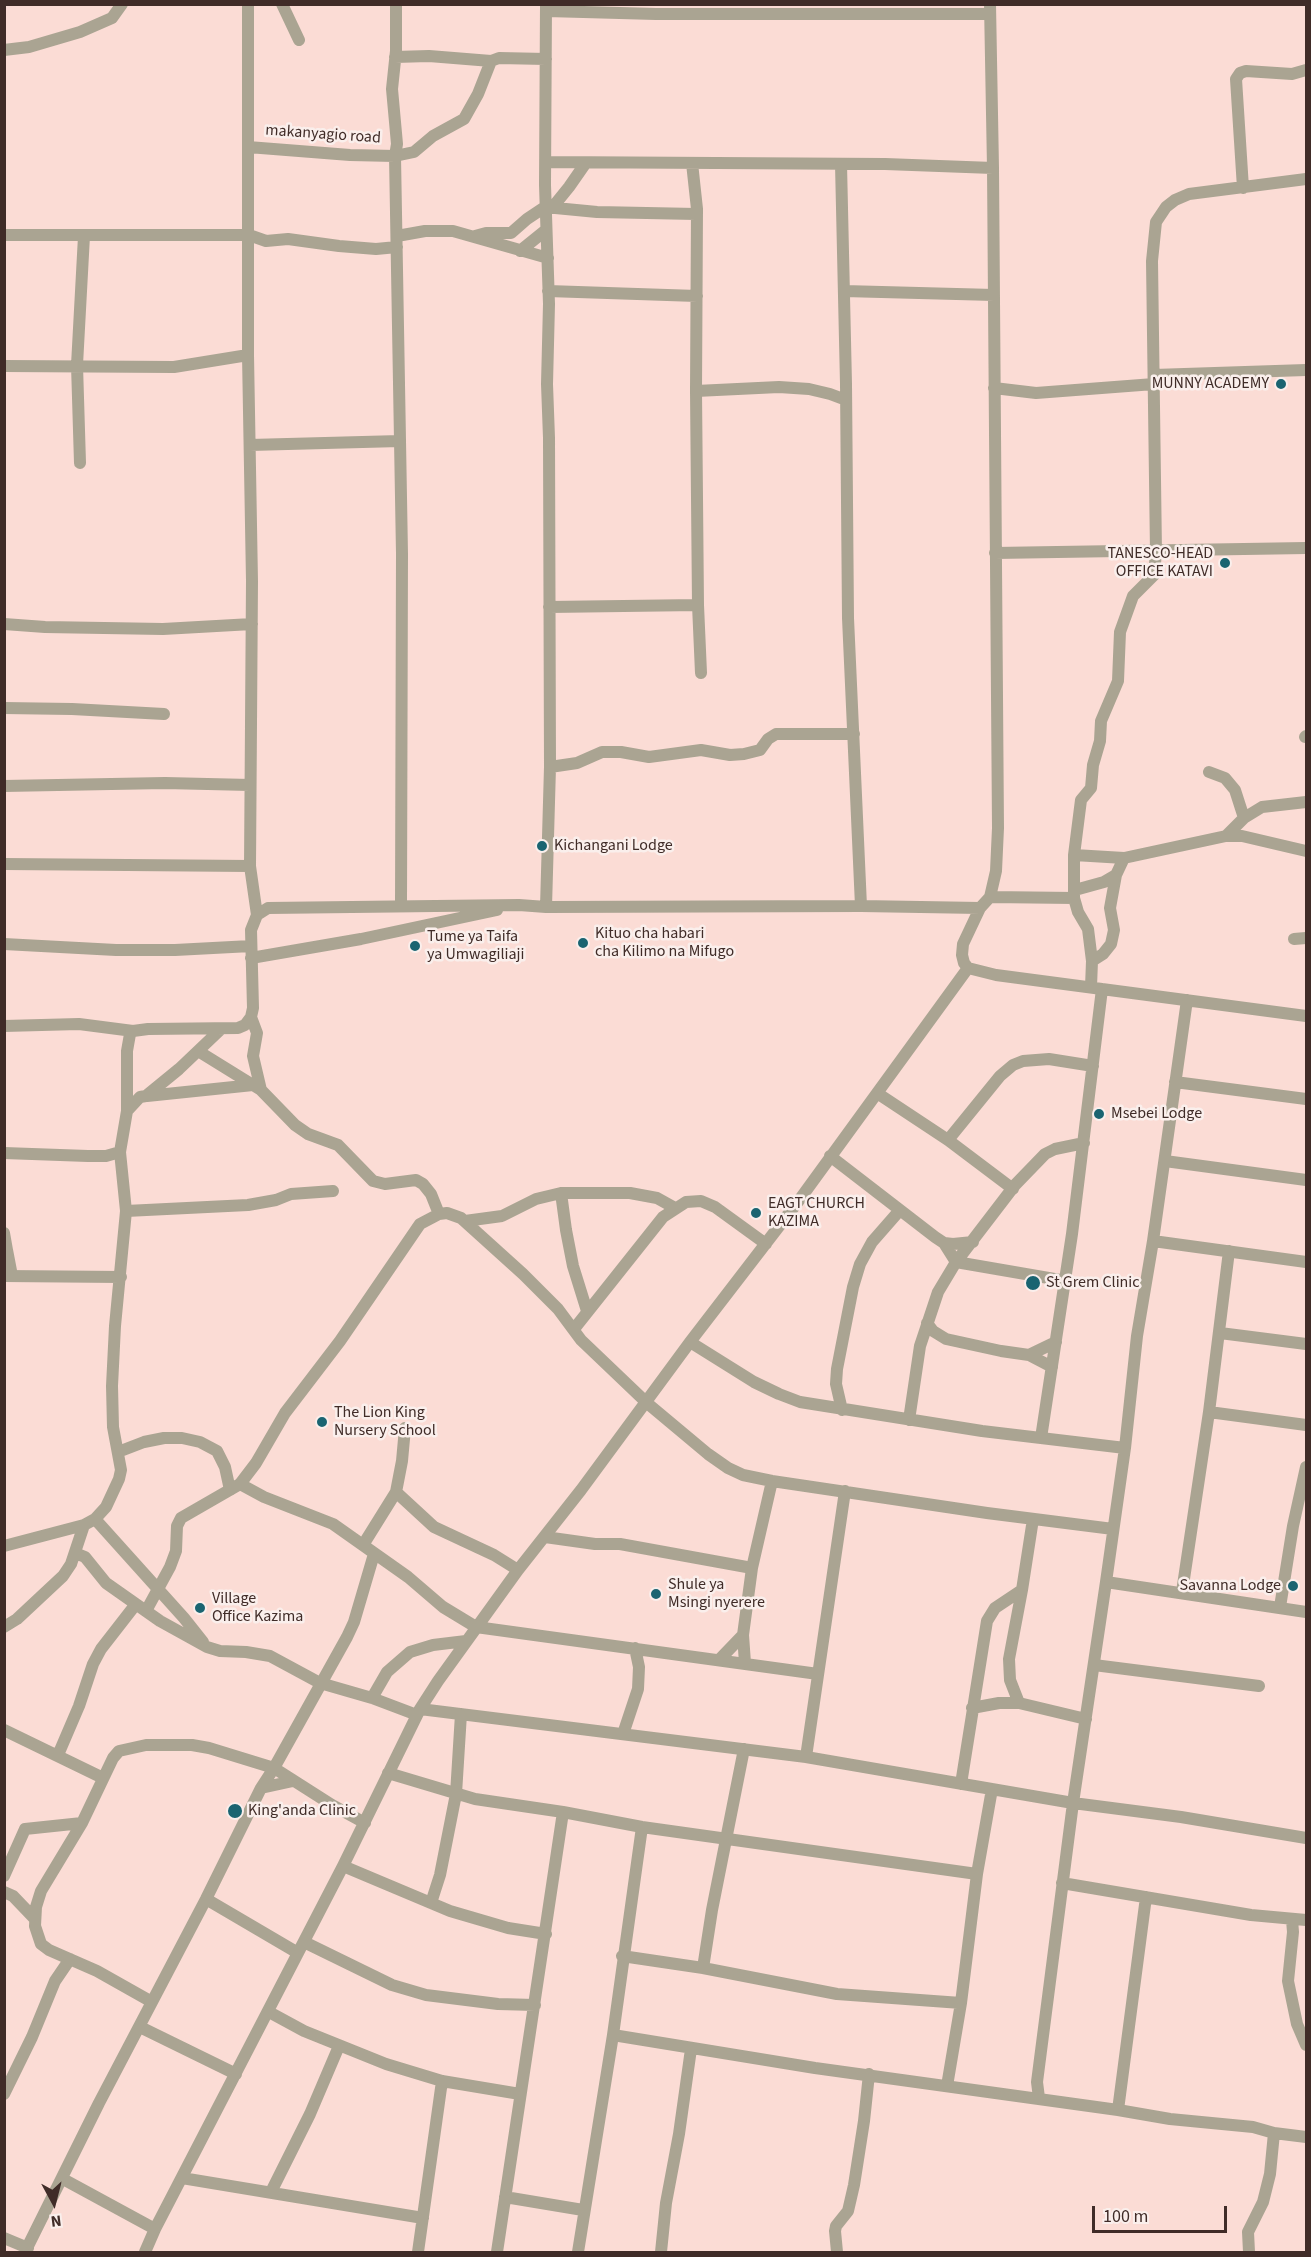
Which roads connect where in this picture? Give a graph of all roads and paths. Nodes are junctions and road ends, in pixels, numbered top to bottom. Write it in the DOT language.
graph roads {
  1 [pos="122,4"];
  2 [pos="248,4"];
  3 [pos="282,4"];
  4 [pos="396,4"];
  5 [pos="547,8"];
  6 [pos="990,9"];
  7 [pos="857,10"];
  8 [pos="299,40"];
  9 [pos="4,50"];
  10 [pos="395,57"];
  11 [pos="546,59"];
  12 [pos="491,61"];
  13 [pos="1306,70"];
  14 [pos="248,147"];
  15 [pos="395,156"];
  16 [pos="546,162"];
  17 [pos="692,163"];
  18 [pos="585,164"];
  19 [pos="841,164"];
  20 [pos="993,168"];
  21 [pos="1306,179"];
  22 [pos="1243,188"];
  23 [pos="549,208"];
  24 [pos="696,214"];
  25 [pos="546,230"];
  26 [pos="4,235"];
  27 [pos="249,235"];
  28 [pos="84,236"];
  29 [pos="475,236"];
  30 [pos="397,241"];
  31 [pos="520,251"];
  32 [pos="548,258"];
  33 [pos="548,291"];
  34 [pos="844,291"];
  35 [pos="994,295"];
  36 [pos="697,296"];
  37 [pos="248,356"];
  38 [pos="77,365"];
  39 [pos="4,366"];
  40 [pos="1306,370"];
  41 [pos="1154,380"];
  42 [pos="846,384"];
  43 [pos="994,388"];
  44 [pos="696,391"];
  45 [pos="830,393"];
  46 [pos="846,400"];
  47 [pos="400,441"];
  48 [pos="250,444"];
  49 [pos="80,463"];
  50 [pos="1306,548"];
  51 [pos="1156,552"];
  52 [pos="995,553"];
  53 [pos="698,605"];
  54 [pos="549,607"];
  55 [pos="4,624"];
  56 [pos="252,624"];
  57 [pos="701,673"];
  58 [pos="4,708"];
  59 [pos="164,714"];
  60 [pos="854,734"];
  61 [pos="550,767"];
  62 [pos="1209,772"];
  63 [pos="250,785"];
  64 [pos="4,786"];
  65 [pos="1306,802"];
  66 [pos="1244,818"];
  67 [pos="1226,836"];
  68 [pos="1306,851"];
  69 [pos="1074,855"];
  70 [pos="1124,858"];
  71 [pos="4,864"];
  72 [pos="250,866"];
  73 [pos="1116,875"];
  74 [pos="1075,894"];
  75 [pos="990,897"];
  76 [pos="519,905"];
  77 [pos="401,906"];
  78 [pos="861,906"];
  79 [pos="546,907"];
  80 [pos="980,908"];
  81 [pos="257,915"];
  82 [pos="4,944"];
  83 [pos="251,952"];
  84 [pos="1092,961"];
  85 [pos="968,968"];
  86 [pos="1097,988"];
  87 [pos="1187,1000"];
  88 [pos="1306,1016"];
  89 [pos="251,1017"];
  90 [pos="4,1026"];
  91 [pos="220,1030"];
  92 [pos="133,1031"];
  93 [pos="198,1051"];
  94 [pos="1093,1066"];
  95 [pos="1175,1082"];
  96 [pos="257,1088"];
  97 [pos="877,1093"];
  98 [pos="146,1096"];
  99 [pos="1306,1099"];
  100 [pos="127,1112"];
  101 [pos="948,1140"];
  102 [pos="1084,1143"];
  103 [pos="120,1152"];
  104 [pos="4,1153"];
  105 [pos="830,1156"];
  106 [pos="1165,1161"];
  107 [pos="1000,1179"];
  108 [pos="1306,1180"];
  109 [pos="1013,1189"];
  110 [pos="333,1191"];
  111 [pos="561,1193"];
  112 [pos="1002,1202"];
  113 [pos="675,1208"];
  114 [pos="900,1210"];
  115 [pos="126,1211"];
  116 [pos="440,1214"];
  117 [pos="465,1221"];
  118 [pos="4,1233"];
  119 [pos="1153,1241"];
  120 [pos="973,1242"];
  121 [pos="944,1243"];
  122 [pos="766,1244"];
  123 [pos="6,1251"];
  124 [pos="1229,1251"];
  125 [pos="956,1262"];
  126 [pos="1306,1262"];
  127 [pos="8,1276"];
  128 [pos="121,1277"];
  129 [pos="1066,1281"];
  130 [pos="587,1311"];
  131 [pos="927,1323"];
  132 [pos="574,1329"];
  133 [pos="1220,1333"];
  134 [pos="952,1341"];
  135 [pos="690,1342"];
  136 [pos="1056,1342"];
  137 [pos="1306,1344"];
  138 [pos="920,1346"];
  139 [pos="1029,1355"];
  140 [pos="1052,1367"];
  141 [pos="836,1384"];
  142 [pos="646,1403"];
  143 [pos="822,1406"];
  144 [pos="842,1410"];
  145 [pos="1209,1412"];
  146 [pos="909,1420"];
  147 [pos="1306,1425"];
  148 [pos="405,1428"];
  149 [pos="1041,1438"];
  150 [pos="1125,1448"];
  151 [pos="118,1452"];
  152 [pos="1306,1467"];
  153 [pos="755,1478"];
  154 [pos="771,1481"];
  155 [pos="235,1487"];
  156 [pos="845,1491"];
  157 [pos="396,1492"];
  158 [pos="765,1508"];
  159 [pos="1033,1519"];
  160 [pos="90,1522"];
  161 [pos="1113,1529"];
  162 [pos="545,1537"];
  163 [pos="363,1545"];
  164 [pos="4,1546"];
  165 [pos="75,1553"];
  166 [pos="374,1554"];
  167 [pos="752,1568"];
  168 [pos="518,1570"];
  169 [pos="1106,1582"];
  170 [pos="158,1590"];
  171 [pos="1022,1590"];
  172 [pos="1182,1592"];
  173 [pos="141,1607"];
  174 [pos="1281,1607"];
  175 [pos="1306,1612"];
  176 [pos="4,1627"];
  177 [pos="476,1627"];
  178 [pos="743,1635"];
  179 [pos="466,1641"];
  180 [pos="207,1647"];
  181 [pos="635,1648"];
  182 [pos="719,1660"];
  183 [pos="745,1663"];
  184 [pos="1094,1665"];
  185 [pos="818,1674"];
  186 [pos="320,1683"];
  187 [pos="1259,1686"];
  188 [pos="372,1698"];
  189 [pos="1019,1702"];
  190 [pos="972,1708"];
  191 [pos="419,1712"];
  192 [pos="461,1714"];
  193 [pos="1086,1719"];
  194 [pos="4,1730"];
  195 [pos="623,1734"];
  196 [pos="744,1749"];
  197 [pos="58,1755"];
  198 [pos="806,1757"];
  199 [pos="274,1768"];
  200 [pos="388,1773"];
  201 [pos="103,1778"];
  202 [pos="293,1781"];
  203 [pos="961,1784"];
  204 [pos="261,1788"];
  205 [pos="992,1789"];
  206 [pos="456,1794"];
  207 [pos="1072,1803"];
  208 [pos="563,1812"];
  209 [pos="82,1823"];
  210 [pos="365,1823"];
  211 [pos="642,1827"];
  212 [pos="1306,1838"];
  213 [pos="727,1839"];
  214 [pos="344,1866"];
  215 [pos="977,1874"];
  216 [pos="4,1876"];
  217 [pos="1062,1883"];
  218 [pos="4,1892"];
  219 [pos="1146,1897"];
  220 [pos="206,1899"];
  221 [pos="431,1904"];
  222 [pos="34,1919"];
  223 [pos="1292,1920"];
  224 [pos="1306,1920"];
  225 [pos="546,1934"];
  226 [pos="301,1947"];
  227 [pos="622,1956"];
  228 [pos="70,1959"];
  229 [pos="703,1968"];
  230 [pos="152,2002"];
  231 [pos="962,2003"];
  232 [pos="535,2004"];
  233 [pos="269,2012"];
  234 [pos="140,2027"];
  235 [pos="613,2035"];
  236 [pos="1306,2045"];
  237 [pos="339,2046"];
  238 [pos="691,2049"];
  239 [pos="236,2074"];
  240 [pos="869,2074"];
  241 [pos="442,2081"];
  242 [pos="1036,2082"];
  243 [pos="947,2086"];
  244 [pos="4,2094"];
  245 [pos="520,2094"];
  246 [pos="1023,2096"];
  247 [pos="1039,2098"];
  248 [pos="1118,2110"];
  249 [pos="1274,2133"];
  250 [pos="1306,2137"];
  251 [pos="63,2178"];
  252 [pos="182,2178"];
  253 [pos="271,2192"];
  254 [pos="505,2197"];
  255 [pos="583,2210"];
  256 [pos="423,2218"];
  257 [pos="155,2229"];
  258 [pos="4,2238"];
  259 [pos="27,2250"];
  260 [pos="145,2253"];
  261 [pos="418,2253"];
  262 [pos="497,2253"];
  263 [pos="578,2253"];
  264 [pos="662,2253"];
  265 [pos="837,2253"];
  266 [pos="1249,2253"];
  1 -- 9 [label="street"];
  2 -- 14 [label="street"];
  3 -- 8 [label="street"];
  4 -- 10 [label="street"];
  5 -- 7 [label="street"];
  5 -- 11 [label="street"];
  6 -- 7 [label="street"];
  6 -- 20 [label="street"];
  10 -- 12 [label="street"];
  10 -- 15 [label="street"];
  11 -- 12 [label="street"];
  11 -- 16 [label="street"];
  12 -- 15 [label="street"];
  13 -- 22 [label="street"];
  14 -- 15 [label="street, makanyagio road"];
  14 -- 27 [label="street"];
  15 -- 30 [label="street"];
  16 -- 18 [label="street"];
  16 -- 23 [label="street"];
  17 -- 18 [label="street"];
  17 -- 19 [label="street"];
  17 -- 24 [label="street"];
  18 -- 23 [label="street"];
  19 -- 20 [label="street"];
  19 -- 34 [label="street"];
  20 -- 35 [label="street"];
  21 -- 22 [label="street"];
  22 -- 41 [label="street"];
  23 -- 24 [label="street"];
  23 -- 25 [label="street"];
  23 -- 29 [label="street"];
  24 -- 36 [label="street"];
  25 -- 31 [label="street"];
  25 -- 32 [label="street"];
  26 -- 28 [label="street"];
  27 -- 28 [label="street"];
  27 -- 30 [label="street"];
  27 -- 37 [label="street"];
  28 -- 38 [label="street"];
  29 -- 30 [label="street"];
  29 -- 31 [label="street"];
  30 -- 47 [label="street"];
  31 -- 32 [label="street"];
  32 -- 33 [label="street"];
  33 -- 36 [label="street"];
  33 -- 54 [label="street"];
  34 -- 35 [label="street"];
  34 -- 42 [label="street"];
  35 -- 43 [label="street"];
  36 -- 44 [label="street"];
  37 -- 38 [label="street"];
  37 -- 48 [label="street"];
  38 -- 39 [label="street"];
  38 -- 49 [label="street"];
  40 -- 41 [label="street"];
  41 -- 43 [label="street"];
  41 -- 51 [label="street"];
  42 -- 45 [label="street"];
  42 -- 46 [label="street"];
  43 -- 52 [label="street"];
  44 -- 45 [label="street"];
  44 -- 53 [label="street"];
  45 -- 46 [label="street"];
  46 -- 60 [label="street"];
  47 -- 48 [label="street"];
  47 -- 77 [label="street"];
  48 -- 56 [label="street"];
  50 -- 51 [label="street"];
  51 -- 52 [label="street"];
  51 -- 69 [label="street"];
  52 -- 75 [label="street"];
  53 -- 54 [label="street"];
  53 -- 57 [label="street"];
  54 -- 61 [label="street"];
  55 -- 56 [label="street"];
  56 -- 63 [label="street"];
  58 -- 59 [label="street"];
  60 -- 61 [label="street"];
  60 -- 78 [label="street"];
  61 -- 79 [label="street"];
  62 -- 66 [label="street"];
  63 -- 64 [label="street"];
  63 -- 72 [label="street"];
  65 -- 66 [label="street"];
  66 -- 67 [label="street"];
  67 -- 68 [label="street"];
  67 -- 70 [label="street"];
  69 -- 70 [label="street"];
  69 -- 74 [label="street"];
  70 -- 73 [label="street"];
  71 -- 72 [label="street"];
  72 -- 81 [label="street"];
  73 -- 74 [label="street"];
  73 -- 84 [label="street"];
  74 -- 75 [label="street"];
  74 -- 84 [label="street"];
  75 -- 80 [label="street"];
  76 -- 77 [label="street"];
  76 -- 79 [label="street"];
  76 -- 83 [label="street"];
  77 -- 81 [label="street"];
  78 -- 79 [label="street"];
  78 -- 80 [label="street"];
  80 -- 85 [label="street"];
  81 -- 83 [label="street"];
  82 -- 83 [label="street"];
  83 -- 89 [label="street"];
  84 -- 86 [label="street"];
  85 -- 86 [label="street"];
  85 -- 97 [label="street"];
  86 -- 87 [label="street"];
  86 -- 94 [label="street"];
  87 -- 88 [label="street"];
  87 -- 95 [label="street"];
  89 -- 91 [label="street"];
  89 -- 96 [label="street"];
  90 -- 92 [label="street"];
  91 -- 92 [label="street"];
  91 -- 93 [label="street"];
  92 -- 100 [label="street"];
  93 -- 96 [label="street"];
  93 -- 98 [label="street"];
  94 -- 101 [label="street"];
  94 -- 102 [label="street"];
  95 -- 99 [label="street"];
  95 -- 106 [label="street"];
  96 -- 98 [label="street"];
  96 -- 116 [label="street"];
  97 -- 101 [label="street"];
  97 -- 105 [label="street"];
  98 -- 100 [label="street"];
  100 -- 103 [label="street"];
  101 -- 107 [label="street"];
  102 -- 109 [label="street"];
  102 -- 129 [label="street"];
  103 -- 104 [label="street"];
  103 -- 115 [label="street"];
  105 -- 114 [label="street"];
  105 -- 122 [label="street"];
  106 -- 108 [label="street"];
  106 -- 119 [label="street"];
  107 -- 109 [label="street"];
  107 -- 112 [label="street"];
  109 -- 112 [label="street"];
  110 -- 115 [label="street"];
  111 -- 113 [label="street"];
  111 -- 117 [label="street"];
  111 -- 130 [label="street"];
  112 -- 120 [label="street"];
  113 -- 122 [label="street"];
  113 -- 130 [label="street"];
  114 -- 121 [label="street"];
  114 -- 141 [label="street"];
  115 -- 128 [label="street"];
  116 -- 117 [label="street"];
  116 -- 155 [label="street"];
  117 -- 132 [label="street"];
  118 -- 123 [label="street"];
  119 -- 124 [label="street"];
  119 -- 150 [label="street"];
  120 -- 121 [label="street"];
  120 -- 125 [label="street"];
  121 -- 125 [label="street"];
  122 -- 135 [label="street"];
  123 -- 127 [label="street"];
  124 -- 126 [label="street"];
  124 -- 133 [label="street"];
  125 -- 129 [label="street"];
  125 -- 131 [label="street"];
  127 -- 128 [label="street"];
  128 -- 151 [label="street"];
  129 -- 136 [label="street"];
  130 -- 132 [label="street"];
  131 -- 134 [label="street"];
  131 -- 138 [label="street"];
  132 -- 142 [label="street"];
  133 -- 137 [label="street"];
  133 -- 145 [label="street"];
  134 -- 138 [label="street"];
  134 -- 139 [label="street"];
  135 -- 142 [label="street"];
  135 -- 143 [label="street"];
  136 -- 139 [label="street"];
  136 -- 140 [label="street"];
  138 -- 146 [label="street"];
  139 -- 140 [label="street"];
  140 -- 149 [label="street"];
  141 -- 143 [label="street"];
  141 -- 144 [label="street"];
  142 -- 153 [label="street"];
  142 -- 162 [label="street"];
  143 -- 144 [label="street"];
  144 -- 146 [label="street"];
  145 -- 147 [label="street"];
  145 -- 172 [label="street"];
  146 -- 149 [label="street"];
  148 -- 157 [label="street"];
  149 -- 150 [label="street"];
  150 -- 161 [label="street"];
  151 -- 155 [label="street"];
  151 -- 160 [label="street"];
  152 -- 174 [label="street"];
  153 -- 154 [label="street"];
  153 -- 158 [label="street"];
  154 -- 156 [label="street"];
  154 -- 158 [label="street"];
  155 -- 163 [label="street"];
  155 -- 170 [label="street"];
  156 -- 159 [label="street"];
  156 -- 185 [label="street"];
  157 -- 163 [label="street"];
  157 -- 168 [label="street"];
  158 -- 167 [label="street"];
  159 -- 161 [label="street"];
  159 -- 171 [label="street"];
  160 -- 164 [label="street"];
  160 -- 165 [label="street"];
  160 -- 170 [label="street"];
  161 -- 169 [label="street"];
  162 -- 167 [label="street"];
  162 -- 168 [label="street"];
  163 -- 166 [label="street"];
  165 -- 173 [label="street"];
  165 -- 176 [label="street"];
  166 -- 177 [label="street"];
  166 -- 186 [label="street"];
  167 -- 178 [label="street"];
  168 -- 177 [label="street"];
  169 -- 172 [label="street"];
  169 -- 184 [label="street"];
  170 -- 173 [label="street"];
  170 -- 180 [label="street"];
  171 -- 189 [label="street"];
  171 -- 190 [label="street"];
  172 -- 174 [label="street"];
  173 -- 180 [label="street"];
  173 -- 197 [label="street"];
  174 -- 175 [label="street"];
  177 -- 179 [label="street"];
  177 -- 181 [label="street"];
  178 -- 182 [label="street"];
  178 -- 183 [label="street"];
  179 -- 188 [label="street"];
  179 -- 191 [label="street"];
  180 -- 186 [label="street"];
  181 -- 182 [label="street"];
  181 -- 195 [label="street"];
  182 -- 183 [label="street"];
  183 -- 185 [label="street"];
  184 -- 187 [label="street"];
  184 -- 193 [label="street"];
  185 -- 198 [label="street"];
  186 -- 188 [label="street"];
  186 -- 199 [label="street"];
  188 -- 191 [label="street"];
  189 -- 190 [label="street"];
  189 -- 193 [label="street"];
  190 -- 203 [label="street"];
  191 -- 192 [label="street"];
  191 -- 200 [label="street"];
  192 -- 195 [label="street"];
  192 -- 206 [label="street"];
  193 -- 207 [label="street"];
  194 -- 197 [label="street"];
  195 -- 196 [label="street"];
  196 -- 198 [label="street"];
  196 -- 213 [label="street"];
  197 -- 201 [label="street"];
  198 -- 203 [label="street"];
  199 -- 201 [label="street"];
  199 -- 202 [label="street"];
  199 -- 204 [label="street"];
  200 -- 206 [label="street"];
  200 -- 210 [label="street"];
  201 -- 209 [label="street"];
  202 -- 204 [label="street"];
  202 -- 210 [label="street"];
  203 -- 205 [label="street"];
  204 -- 220 [label="street"];
  205 -- 207 [label="street"];
  205 -- 215 [label="street"];
  206 -- 208 [label="street"];
  206 -- 221 [label="street"];
  207 -- 212 [label="street"];
  207 -- 217 [label="street"];
  208 -- 211 [label="street"];
  208 -- 225 [label="street"];
  209 -- 216 [label="street"];
  209 -- 222 [label="street"];
  210 -- 214 [label="street"];
  211 -- 213 [label="street"];
  211 -- 227 [label="street"];
  213 -- 215 [label="street"];
  213 -- 229 [label="street"];
  214 -- 221 [label="street"];
  214 -- 226 [label="street"];
  215 -- 231 [label="street"];
  217 -- 219 [label="street"];
  217 -- 242 [label="street"];
  218 -- 222 [label="street"];
  219 -- 223 [label="street"];
  219 -- 248 [label="street"];
  220 -- 226 [label="street"];
  220 -- 230 [label="street"];
  221 -- 225 [label="street"];
  222 -- 228 [label="street"];
  223 -- 224 [label="street"];
  223 -- 236 [label="street"];
  225 -- 232 [label="street"];
  226 -- 232 [label="street"];
  226 -- 233 [label="street"];
  227 -- 229 [label="street"];
  227 -- 235 [label="street"];
  228 -- 230 [label="street"];
  228 -- 244 [label="street"];
  229 -- 231 [label="street"];
  230 -- 234 [label="street"];
  231 -- 243 [label="street"];
  232 -- 245 [label="street"];
  233 -- 237 [label="street"];
  233 -- 239 [label="street"];
  234 -- 239 [label="street"];
  234 -- 251 [label="street"];
  235 -- 238 [label="street"];
  235 -- 255 [label="street"];
  237 -- 241 [label="street"];
  237 -- 253 [label="street"];
  238 -- 240 [label="street"];
  238 -- 264 [label="street"];
  239 -- 252 [label="street"];
  240 -- 243 [label="street"];
  240 -- 265 [label="street"];
  241 -- 245 [label="street"];
  241 -- 256 [label="street"];
  242 -- 246 [label="street"];
  242 -- 247 [label="street"];
  243 -- 246 [label="street"];
  245 -- 254 [label="street"];
  246 -- 247 [label="street"];
  247 -- 248 [label="street"];
  248 -- 249 [label="street"];
  249 -- 250 [label="street"];
  249 -- 266 [label="street"];
  251 -- 257 [label="street"];
  251 -- 259 [label="street"];
  252 -- 253 [label="street"];
  252 -- 257 [label="street"];
  253 -- 256 [label="street"];
  254 -- 255 [label="street"];
  254 -- 262 [label="street"];
  255 -- 263 [label="street"];
  256 -- 261 [label="street"];
  257 -- 260 [label="street"];
  258 -- 259 [label="street"];
}
